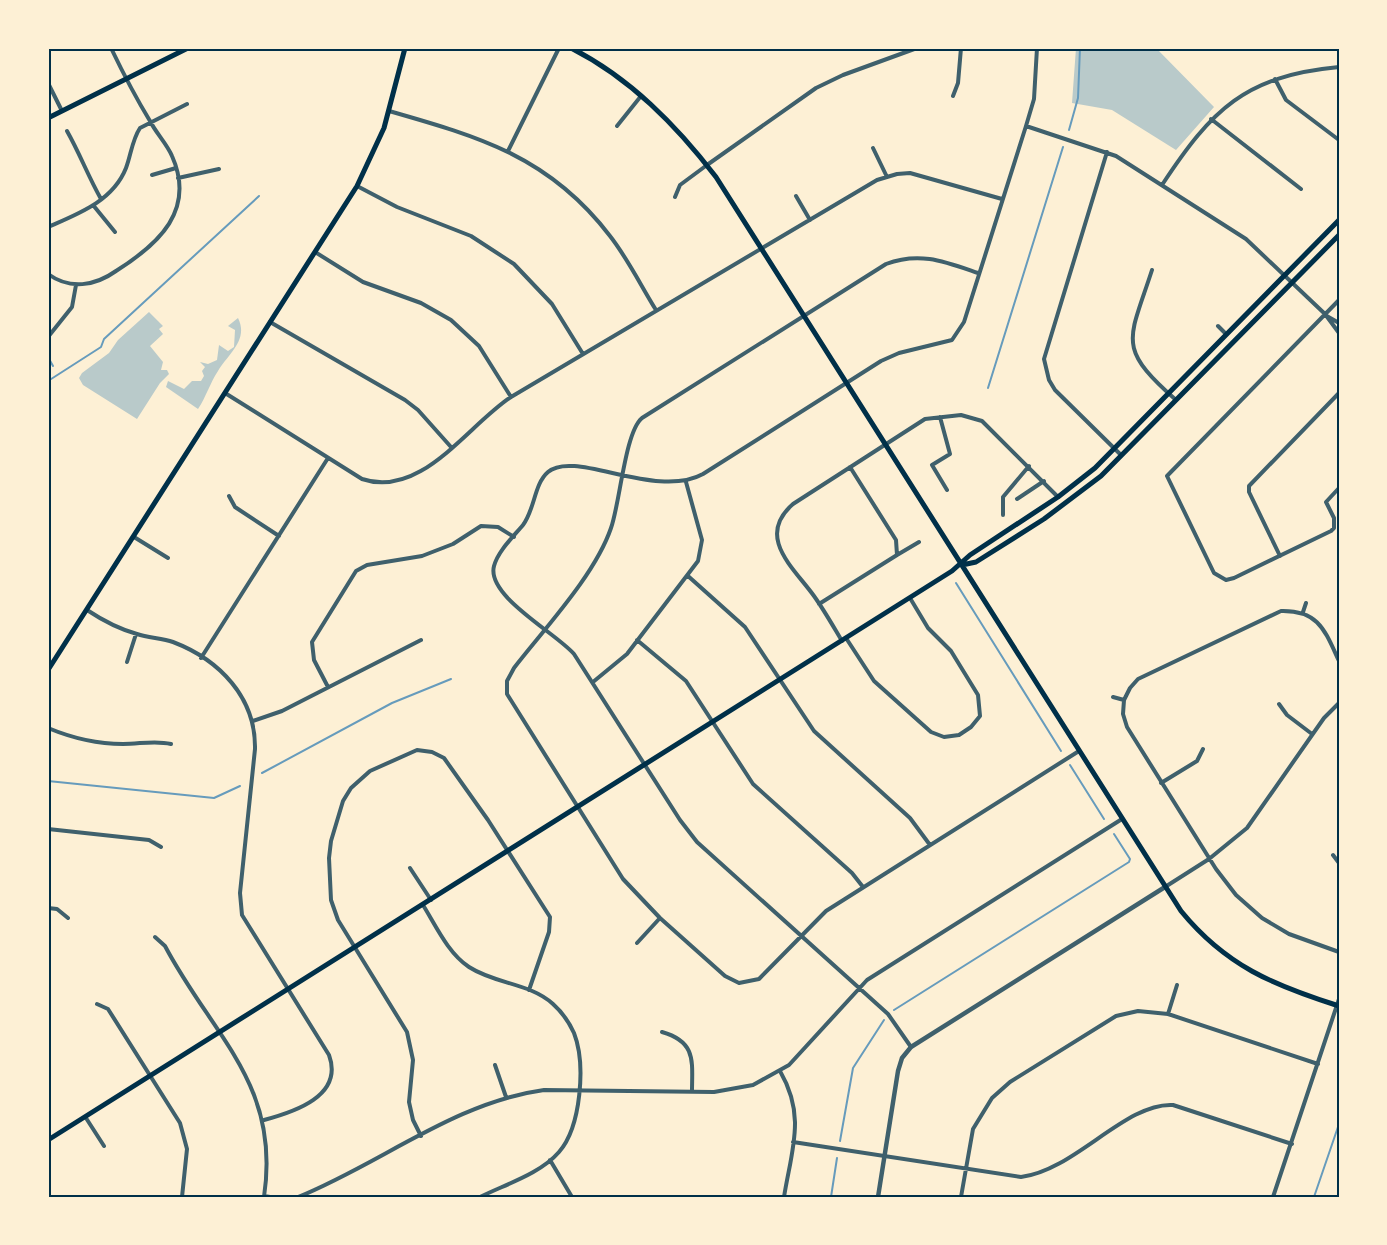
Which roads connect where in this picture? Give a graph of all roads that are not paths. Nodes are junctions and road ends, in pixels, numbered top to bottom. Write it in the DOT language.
graph roads {
  1 [pos="111,48"];
  2 [pos="188,48"];
  3 [pos="405,48"];
  4 [pos="559,48"];
  5 [pos="571,48"];
  6 [pos="917,48"];
  7 [pos="961,48"];
  8 [pos="1037,48"];
  9 [pos="1339,67"];
  10 [pos="127,79"];
  11 [pos="1275,79"];
  12 [pos="48,83"];
  13 [pos="642,95"];
  14 [pos="953,96"];
  15 [pos="187,104"];
  16 [pos="62,111"];
  17 [pos="389,111"];
  18 [pos="48,118"];
  19 [pos="1211,119"];
  20 [pos="150,122"];
  21 [pos="617,126"];
  22 [pos="1026,126"];
  23 [pos="67,131"];
  24 [pos="1339,140"];
  25 [pos="873,148"];
  26 [pos="508,151"];
  27 [pos="1107,152"];
  28 [pos="707,165"];
  29 [pos="176,168"];
  30 [pos="219,169"];
  31 [pos="152,175"];
  32 [pos="887,177"];
  33 [pos="178,178"];
  34 [pos="357,186"];
  35 [pos="1162,186"];
  36 [pos="1301,189"];
  37 [pos="796,195"];
  38 [pos="675,197"];
  39 [pos="101,199"];
  40 [pos="1002,199"];
  41 [pos="93,205"];
  42 [pos="810,220"];
  43 [pos="1339,220"];
  44 [pos="48,227"];
  45 [pos="115,232"];
  46 [pos="1339,235"];
  47 [pos="762,249"];
  48 [pos="314,252"];
  49 [pos="1152,270"];
  50 [pos="978,273"];
  51 [pos="48,274"];
  52 [pos="1285,275"];
  53 [pos="1292,282"];
  54 [pos="76,285"];
  55 [pos="1339,300"];
  56 [pos="656,310"];
  57 [pos="1324,314"];
  58 [pos="804,316"];
  59 [pos="270,322"];
  60 [pos="1339,323"];
  61 [pos="1218,326"];
  62 [pos="1339,333"];
  63 [pos="1226,334"];
  64 [pos="48,337"];
  65 [pos="584,354"];
  66 [pos="847,384"];
  67 [pos="225,393"];
  68 [pos="1168,393"];
  69 [pos="1339,393"];
  70 [pos="511,397"];
  71 [pos="1176,400"];
  72 [pos="940,417"];
  73 [pos="884,444"];
  74 [pos="451,447"];
  75 [pos="1114,449"];
  76 [pos="1122,456"];
  77 [pos="328,458"];
  78 [pos="1029,466"];
  79 [pos="850,467"];
  80 [pos="624,476"];
  81 [pos="1044,481"];
  82 [pos="686,482"];
  83 [pos="1339,488"];
  84 [pos="947,489"];
  85 [pos="229,496"];
  86 [pos="1058,497"];
  87 [pos="1017,499"];
  88 [pos="1003,515"];
  89 [pos="279,536"];
  90 [pos="134,537"];
  91 [pos="514,537"];
  92 [pos="919,542"];
  93 [pos="897,555"];
  94 [pos="1280,556"];
  95 [pos="168,558"];
  96 [pos="961,565"];
  97 [pos="688,576"];
  98 [pos="910,598"];
  99 [pos="1306,603"];
  100 [pos="819,604"];
  101 [pos="87,610"];
  102 [pos="1303,612"];
  103 [pos="544,629"];
  104 [pos="136,634"];
  105 [pos="844,639"];
  106 [pos="421,640"];
  107 [pos="637,640"];
  108 [pos="201,658"];
  109 [pos="1339,661"];
  110 [pos="127,662"];
  111 [pos="48,670"];
  112 [pos="781,679"];
  113 [pos="593,682"];
  114 [pos="328,687"];
  115 [pos="1113,697"];
  116 [pos="1124,700"];
  117 [pos="1279,704"];
  118 [pos="1339,704"];
  119 [pos="253,721"];
  120 [pos="713,722"];
  121 [pos="48,728"];
  122 [pos="1312,734"];
  123 [pos="171,744"];
  124 [pos="1203,749"];
  125 [pos="1079,751"];
  126 [pos="645,765"];
  127 [pos="1161,783"];
  128 [pos="577,808"];
  129 [pos="1122,819"];
  130 [pos="48,829"];
  131 [pos="930,845"];
  132 [pos="161,847"];
  133 [pos="509,851"];
  134 [pos="1333,855"];
  135 [pos="1209,860"];
  136 [pos="1339,863"];
  137 [pos="410,868"];
  138 [pos="863,887"];
  139 [pos="1165,887"];
  140 [pos="431,900"];
  141 [pos="423,905"];
  142 [pos="48,908"];
  143 [pos="68,918"];
  144 [pos="660,918"];
  145 [pos="800,936"];
  146 [pos="155,937"];
  147 [pos="637,943"];
  148 [pos="355,948"];
  149 [pos="1339,952"];
  150 [pos="1177,985"];
  151 [pos="859,988"];
  152 [pos="287,990"];
  153 [pos="529,990"];
  154 [pos="97,1004"];
  155 [pos="1338,1004"];
  156 [pos="1168,1014"];
  157 [pos="662,1032"];
  158 [pos="219,1034"];
  159 [pos="911,1047"];
  160 [pos="1318,1064"];
  161 [pos="495,1065"];
  162 [pos="780,1071"];
  163 [pos="151,1076"];
  164 [pos="578,1090"];
  165 [pos="692,1092"];
  166 [pos="506,1097"];
  167 [pos="86,1118"];
  168 [pos="264,1120"];
  169 [pos="421,1136"];
  170 [pos="48,1140"];
  171 [pos="793,1142"];
  172 [pos="1292,1144"];
  173 [pos="104,1146"];
  174 [pos="884,1157"];
  175 [pos="550,1161"];
  176 [pos="966,1169"];
  177 [pos="182,1197"];
  178 [pos="264,1197"];
  179 [pos="270,1197"];
  180 [pos="298,1197"];
  181 [pos="480,1197"];
  182 [pos="572,1197"];
  183 [pos="784,1197"];
  184 [pos="878,1197"];
  185 [pos="962,1197"];
  186 [pos="1274,1197"];
  1 -- 10 [label="street"];
  2 -- 10 [label="main road"];
  3 -- 17 [label="main road"];
  4 -- 26 [label="street"];
  5 -- 13 [label="main road"];
  6 -- 28 [label="street"];
  7 -- 14 [label="street"];
  8 -- 22 [label="street"];
  9 -- 11 [label="street"];
  10 -- 16 [label="main road"];
  10 -- 20 [label="street"];
  11 -- 19 [label="street"];
  11 -- 24 [label="street"];
  12 -- 16 [label="street"];
  13 -- 21 [label="street"];
  13 -- 28 [label="main road"];
  15 -- 20 [label="street"];
  16 -- 18 [label="main road"];
  17 -- 26 [label="street"];
  17 -- 34 [label="main road"];
  19 -- 35 [label="street"];
  19 -- 36 [label="street"];
  20 -- 29 [label="street"];
  20 -- 39 [label="street"];
  22 -- 27 [label="street"];
  22 -- 40 [label="street"];
  23 -- 39 [label="street"];
  25 -- 32 [label="street"];
  26 -- 56 [label="street"];
  27 -- 35 [label="street"];
  27 -- 75 [label="street"];
  28 -- 38 [label="street"];
  28 -- 47 [label="main road"];
  29 -- 31 [label="street"];
  29 -- 33 [label="street"];
  30 -- 33 [label="street"];
  32 -- 40 [label="street"];
  32 -- 42 [label="street"];
  33 -- 54 [label="street"];
  34 -- 48 [label="main road"];
  34 -- 65 [label="street"];
  35 -- 52 [label="street"];
  37 -- 42 [label="street"];
  39 -- 41 [label="street"];
  40 -- 50 [label="street"];
  41 -- 44 [label="street"];
  41 -- 45 [label="street"];
  42 -- 47 [label="street"];
  43 -- 52 [label="main road"];
  46 -- 53 [label="main road"];
  47 -- 56 [label="street"];
  47 -- 58 [label="main road"];
  48 -- 59 [label="main road"];
  48 -- 70 [label="street"];
  49 -- 68 [label="street"];
  50 -- 58 [label="street"];
  50 -- 66 [label="street"];
  51 -- 54 [label="street"];
  52 -- 53 [label="street"];
  52 -- 63 [label="main road"];
  53 -- 57 [label="street"];
  53 -- 71 [label="main road"];
  54 -- 64 [label="street"];
  55 -- 57 [label="street"];
  56 -- 65 [label="street"];
  57 -- 60 [label="street"];
  57 -- 62 [label="street"];
  57 -- 94 [label="street"];
  58 -- 66 [label="main road"];
  58 -- 80 [label="street"];
  59 -- 67 [label="main road"];
  59 -- 74 [label="street"];
  61 -- 63 [label="street"];
  63 -- 68 [label="main road"];
  65 -- 70 [label="street"];
  66 -- 73 [label="main road"];
  66 -- 82 [label="street"];
  67 -- 77 [label="street"];
  67 -- 90 [label="main road"];
  68 -- 71 [label="street"];
  68 -- 75 [label="main road"];
  69 -- 94 [label="street"];
  70 -- 74 [label="street"];
  71 -- 76 [label="main road"];
  72 -- 73 [label="street"];
  72 -- 78 [label="street"];
  72 -- 84 [label="street"];
  73 -- 79 [label="street"];
  73 -- 96 [label="main road"];
  74 -- 77 [label="street"];
  75 -- 76 [label="street"];
  75 -- 86 [label="main road"];
  76 -- 96 [label="main road"];
  77 -- 89 [label="street"];
  78 -- 81 [label="street"];
  78 -- 88 [label="street"];
  79 -- 93 [label="street"];
  79 -- 100 [label="street"];
  80 -- 82 [label="street"];
  80 -- 91 [label="street"];
  80 -- 103 [label="street"];
  81 -- 86 [label="street"];
  81 -- 87 [label="street"];
  82 -- 97 [label="street"];
  83 -- 94 [label="street"];
  85 -- 89 [label="street"];
  86 -- 96 [label="main road"];
  89 -- 108 [label="street"];
  90 -- 95 [label="street"];
  90 -- 101 [label="main road"];
  91 -- 103 [label="street"];
  91 -- 114 [label="street"];
  92 -- 93 [label="street"];
  93 -- 100 [label="street"];
  96 -- 98 [label="main road"];
  96 -- 125 [label="main road"];
  97 -- 107 [label="street"];
  97 -- 112 [label="street"];
  98 -- 105 [label="main road"];
  98 -- 105 [label="street"];
  99 -- 102 [label="street"];
  100 -- 105 [label="street"];
  101 -- 104 [label="street"];
  101 -- 111 [label="main road"];
  102 -- 109 [label="street"];
  102 -- 116 [label="street"];
  103 -- 113 [label="street"];
  103 -- 128 [label="street"];
  104 -- 108 [label="street"];
  104 -- 110 [label="street"];
  105 -- 112 [label="main road"];
  106 -- 114 [label="street"];
  107 -- 113 [label="street"];
  107 -- 120 [label="street"];
  108 -- 119 [label="street"];
  112 -- 120 [label="main road"];
  112 -- 131 [label="street"];
  113 -- 126 [label="street"];
  114 -- 119 [label="street"];
  115 -- 116 [label="street"];
  116 -- 127 [label="street"];
  117 -- 122 [label="street"];
  118 -- 122 [label="street"];
  119 -- 152 [label="street"];
  120 -- 126 [label="main road"];
  120 -- 138 [label="street"];
  121 -- 123 [label="street"];
  122 -- 135 [label="street"];
  124 -- 127 [label="street"];
  125 -- 129 [label="main road"];
  125 -- 131 [label="street"];
  126 -- 128 [label="main road"];
  126 -- 145 [label="street"];
  127 -- 135 [label="street"];
  128 -- 133 [label="main road"];
  128 -- 144 [label="street"];
  129 -- 139 [label="main road"];
  129 -- 151 [label="street"];
  130 -- 132 [label="street"];
  131 -- 138 [label="street"];
  133 -- 140 [label="main road"];
  133 -- 148 [label="street"];
  133 -- 153 [label="street"];
  134 -- 136 [label="street"];
  135 -- 139 [label="street"];
  135 -- 149 [label="street"];
  137 -- 140 [label="street"];
  138 -- 145 [label="street"];
  139 -- 155 [label="main road"];
  139 -- 159 [label="street"];
  140 -- 141 [label="main road"];
  141 -- 148 [label="main road"];
  141 -- 153 [label="street"];
  142 -- 143 [label="street"];
  144 -- 145 [label="street"];
  144 -- 147 [label="street"];
  145 -- 151 [label="street"];
  146 -- 158 [label="street"];
  148 -- 152 [label="main road"];
  148 -- 169 [label="street"];
  150 -- 156 [label="street"];
  151 -- 159 [label="street"];
  151 -- 162 [label="street"];
  152 -- 158 [label="main road"];
  152 -- 168 [label="street"];
  153 -- 164 [label="street"];
  154 -- 163 [label="street"];
  155 -- 160 [label="street"];
  156 -- 160 [label="street"];
  156 -- 176 [label="street"];
  157 -- 165 [label="street"];
  158 -- 163 [label="main road"];
  158 -- 168 [label="street"];
  159 -- 174 [label="street"];
  160 -- 172 [label="street"];
  161 -- 166 [label="street"];
  162 -- 165 [label="street"];
  162 -- 171 [label="street"];
  163 -- 167 [label="main road"];
  163 -- 177 [label="street"];
  164 -- 165 [label="street"];
  164 -- 166 [label="street"];
  164 -- 175 [label="street"];
  166 -- 169 [label="street"];
  167 -- 170 [label="main road"];
  167 -- 173 [label="street"];
  168 -- 178 [label="street"];
  169 -- 180 [label="street"];
  171 -- 174 [label="street"];
  171 -- 183 [label="street"];
  172 -- 176 [label="street"];
  172 -- 186 [label="street"];
  174 -- 176 [label="street"];
  174 -- 184 [label="street"];
  175 -- 181 [label="street"];
  175 -- 182 [label="street"];
  176 -- 185 [label="street"];
  178 -- 179 [label="street"];
}
